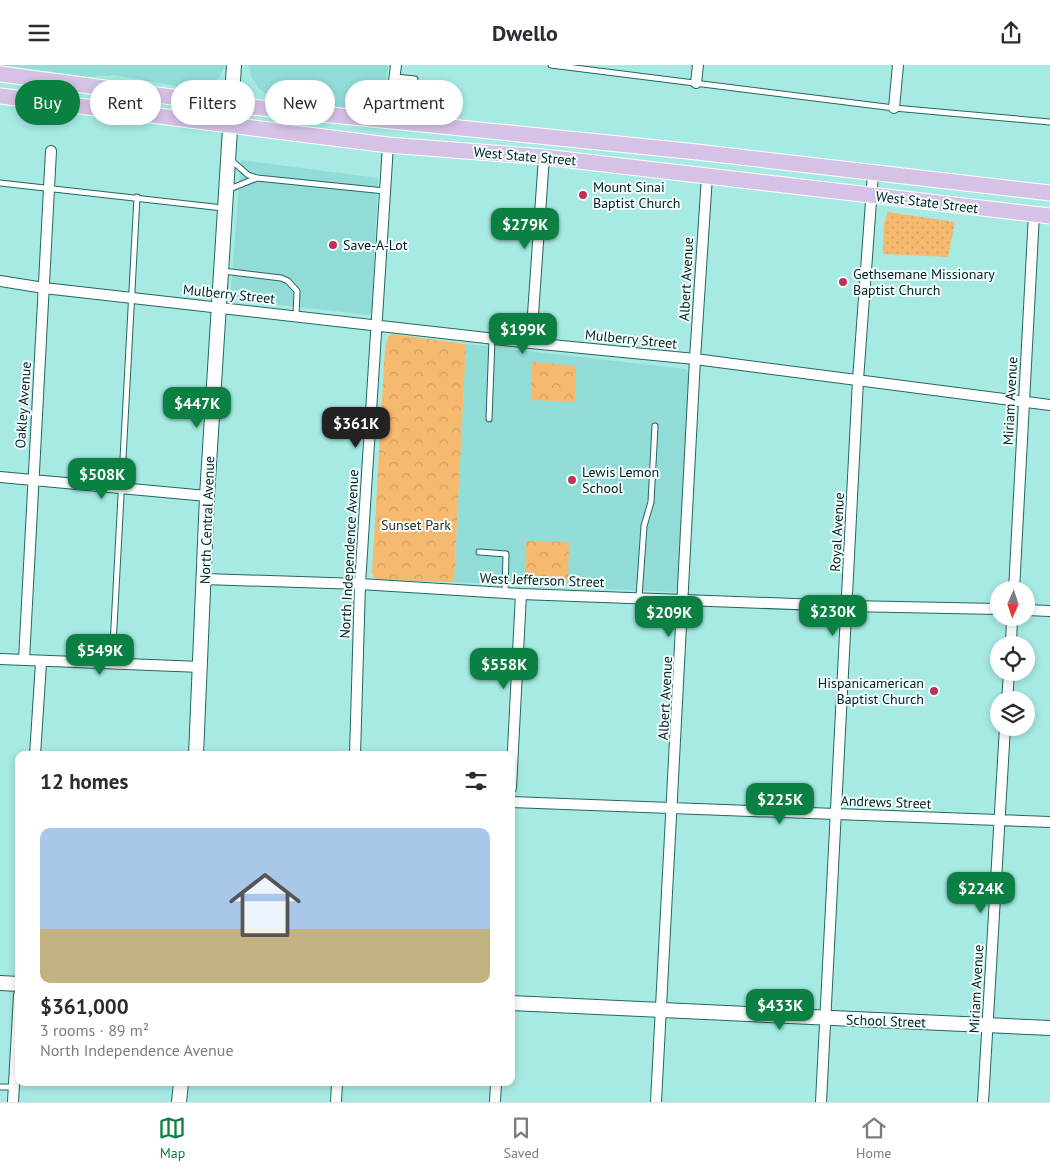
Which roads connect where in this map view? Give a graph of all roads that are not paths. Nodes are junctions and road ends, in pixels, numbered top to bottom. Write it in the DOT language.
graph roads {
  1 [pos="234,65"];
  2 [pos="396,65"];
  3 [pos="550,65"];
  4 [pos="698,65"];
  5 [pos="898,65"];
  6 [pos="0,74"];
  7 [pos="395,77"];
  8 [pos="415,79"];
  9 [pos="233,80"];
  10 [pos="395,80"];
  11 [pos="696,83"];
  12 [pos="0,96"];
  13 [pos="171,97"];
  14 [pos="894,108"];
  15 [pos="1050,121"];
  16 [pos="420,125"];
  17 [pos="230,126"];
  18 [pos="388,145"];
  19 [pos="51,151"];
  20 [pos="228,157"];
  21 [pos="544,157"];
  22 [pos="873,174"];
  23 [pos="707,176"];
  24 [pos="257,178"];
  25 [pos="0,183"];
  26 [pos="49,188"];
  27 [pos="226,191"];
  28 [pos="385,191"];
  29 [pos="1050,193"];
  30 [pos="872,195"];
  31 [pos="137,197"];
  32 [pos="225,208"];
  33 [pos="1034,214"];
  34 [pos="1050,216"];
  35 [pos="221,271"];
  36 [pos="0,281"];
  37 [pos="44,288"];
  38 [pos="131,297"];
  39 [pos="219,307"];
  40 [pos="296,315"];
  41 [pos="377,325"];
  42 [pos="492,339"];
  43 [pos="531,343"];
  44 [pos="696,359"];
  45 [pos="858,381"];
  46 [pos="1023,402"];
  47 [pos="1050,405"];
  48 [pos="489,419"];
  49 [pos="655,426"];
  50 [pos="0,477"];
  51 [pos="32,480"];
  52 [pos="120,489"];
  53 [pos="207,496"];
  54 [pos="479,552"];
  55 [pos="204,579"];
  56 [pos="1014,581"];
  57 [pos="360,584"];
  58 [pos="505,593"];
  59 [pos="521,594"];
  60 [pos="639,597"];
  61 [pos="684,599"];
  62 [pos="847,606"];
  63 [pos="990,609"];
  64 [pos="1035,610"];
  65 [pos="1050,611"];
  66 [pos="0,659"];
  67 [pos="24,660"];
  68 [pos="41,663"];
  69 [pos="112,664"];
  70 [pos="201,667"];
  71 [pos="1004,736"];
  72 [pos="35,751"];
  73 [pos="196,751"];
  74 [pos="355,751"];
  75 [pos="513,751"];
  76 [pos="515,801"];
  77 [pos="673,808"];
  78 [pos="836,815"];
  79 [pos="999,819"];
  80 [pos="1050,822"];
  81 [pos="0,983"];
  82 [pos="15,984"];
  83 [pos="515,1003"];
  84 [pos="660,1011"];
  85 [pos="826,1018"];
  86 [pos="987,1025"];
  87 [pos="1050,1028"];
  88 [pos="15,1056"];
  89 [pos="180,1086"];
  90 [pos="337,1086"];
  91 [pos="496,1086"];
  92 [pos="0,1087"];
  93 [pos="13,1087"];
  94 [pos="12,1102"];
  95 [pos="179,1102"];
  96 [pos="336,1102"];
  97 [pos="495,1102"];
  98 [pos="656,1102"];
  99 [pos="821,1102"];
  100 [pos="983,1102"];
  1 -- 9 [label="main road, North Central Avenue"];
  2 -- 7 [label="street"];
  3 -- 11 [label="lane"];
  4 -- 11 [label="street"];
  5 -- 14 [label="street"];
  6 -- 13 [label="main road, West State Street"];
  7 -- 8 [label="lane"];
  7 -- 10 [label="street"];
  11 -- 14 [label="lane"];
  12 -- 17 [label="main road, West State Street"];
  14 -- 15 [label="lane"];
  16 -- 22 [label="main road, West State Street"];
  17 -- 18 [label="main road, West State Street"];
  17 -- 20 [label="main road, North Central Avenue"];
  18 -- 21 [label="main road, West State Street"];
  18 -- 28 [label="street, North Independence Avenue"];
  19 -- 26 [label="street, Oakley Avenue"];
  20 -- 24 [label="lane"];
  20 -- 27 [label="main road, North Central Avenue"];
  21 -- 23 [label="main road, West State Street"];
  21 -- 43 [label="street"];
  22 -- 29 [label="main road, West State Street"];
  22 -- 30 [label="street, Royal Avenue"];
  23 -- 30 [label="main road, West State Street"];
  23 -- 44 [label="street, Albert Avenue"];
  24 -- 27 [label="lane"];
  24 -- 28 [label="lane"];
  25 -- 26 [label="lane"];
  26 -- 31 [label="lane"];
  26 -- 37 [label="street, Oakley Avenue"];
  27 -- 32 [label="main road, North Central Avenue"];
  28 -- 41 [label="street, North Independence Avenue"];
  30 -- 33 [label="main road, West State Street"];
  30 -- 45 [label="street, Royal Avenue"];
  31 -- 32 [label="lane"];
  31 -- 38 [label="lane"];
  32 -- 35 [label="main road, North Central Avenue"];
  33 -- 34 [label="main road, West State Street"];
  33 -- 46 [label="street, Miriam Avenue"];
  35 -- 39 [label="main road, North Central Avenue"];
  35 -- 40 [label="lane"];
  36 -- 37 [label="street, Mulberry Street"];
  37 -- 38 [label="street, Mulberry Street"];
  37 -- 51 [label="street, Oakley Avenue"];
  38 -- 39 [label="street, Mulberry Street"];
  38 -- 52 [label="lane"];
  39 -- 40 [label="street, Mulberry Street"];
  39 -- 53 [label="main road, North Central Avenue"];
  40 -- 41 [label="street, Mulberry Street"];
  41 -- 42 [label="street, Mulberry Street"];
  41 -- 57 [label="street, North Independence Avenue"];
  42 -- 43 [label="street, Mulberry Street"];
  42 -- 48 [label="lane"];
  43 -- 44 [label="street, Mulberry Street"];
  44 -- 45 [label="street, Mulberry Street"];
  44 -- 61 [label="street, Albert Avenue"];
  45 -- 46 [label="street, Mulberry Street"];
  45 -- 62 [label="street, Royal Avenue"];
  46 -- 47 [label="street, Mulberry Street"];
  46 -- 56 [label="street, Miriam Avenue"];
  49 -- 60 [label="lane"];
  50 -- 51 [label="street"];
  51 -- 52 [label="street"];
  51 -- 67 [label="street, Oakley Avenue"];
  52 -- 53 [label="street"];
  52 -- 69 [label="lane"];
  53 -- 55 [label="main road, North Central Avenue"];
  54 -- 58 [label="lane"];
  55 -- 57 [label="street, West Jefferson Street"];
  55 -- 70 [label="main road, North Central Avenue"];
  57 -- 58 [label="street, West Jefferson Street"];
  57 -- 74 [label="street, North Independence Avenue"];
  58 -- 59 [label="street, West Jefferson Street"];
  59 -- 60 [label="street, West Jefferson Street"];
  59 -- 75 [label="street"];
  60 -- 61 [label="street, West Jefferson Street"];
  61 -- 62 [label="street, West Jefferson Street"];
  61 -- 77 [label="street, Albert Avenue"];
  62 -- 63 [label="street, West Jefferson Street"];
  62 -- 78 [label="street, Royal Avenue"];
  64 -- 65 [label="street"];
  66 -- 67 [label="street"];
  67 -- 68 [label="street"];
  68 -- 69 [label="street"];
  68 -- 72 [label="street"];
  69 -- 70 [label="street"];
  70 -- 73 [label="main road, North Central Avenue"];
  71 -- 79 [label="street, Miriam Avenue"];
  76 -- 77 [label="street, Andrews Street"];
  77 -- 78 [label="street, Andrews Street"];
  77 -- 84 [label="street, Albert Avenue"];
  78 -- 79 [label="street, Andrews Street"];
  78 -- 85 [label="street, Royal Avenue"];
  79 -- 80 [label="street, Andrews Street"];
  79 -- 86 [label="street, Miriam Avenue"];
  81 -- 82 [label="main road"];
  83 -- 84 [label="main road, School Street"];
  84 -- 85 [label="main road, School Street"];
  84 -- 98 [label="street, Albert Avenue"];
  85 -- 86 [label="main road, School Street"];
  85 -- 99 [label="street, Royal Avenue"];
  86 -- 87 [label="main road, School Street"];
  86 -- 100 [label="street, Miriam Avenue"];
  88 -- 93 [label="street"];
  89 -- 95 [label="main road"];
  90 -- 96 [label="street"];
  91 -- 97 [label="street"];
  92 -- 93 [label="lane"];
  93 -- 94 [label="street"];
}
